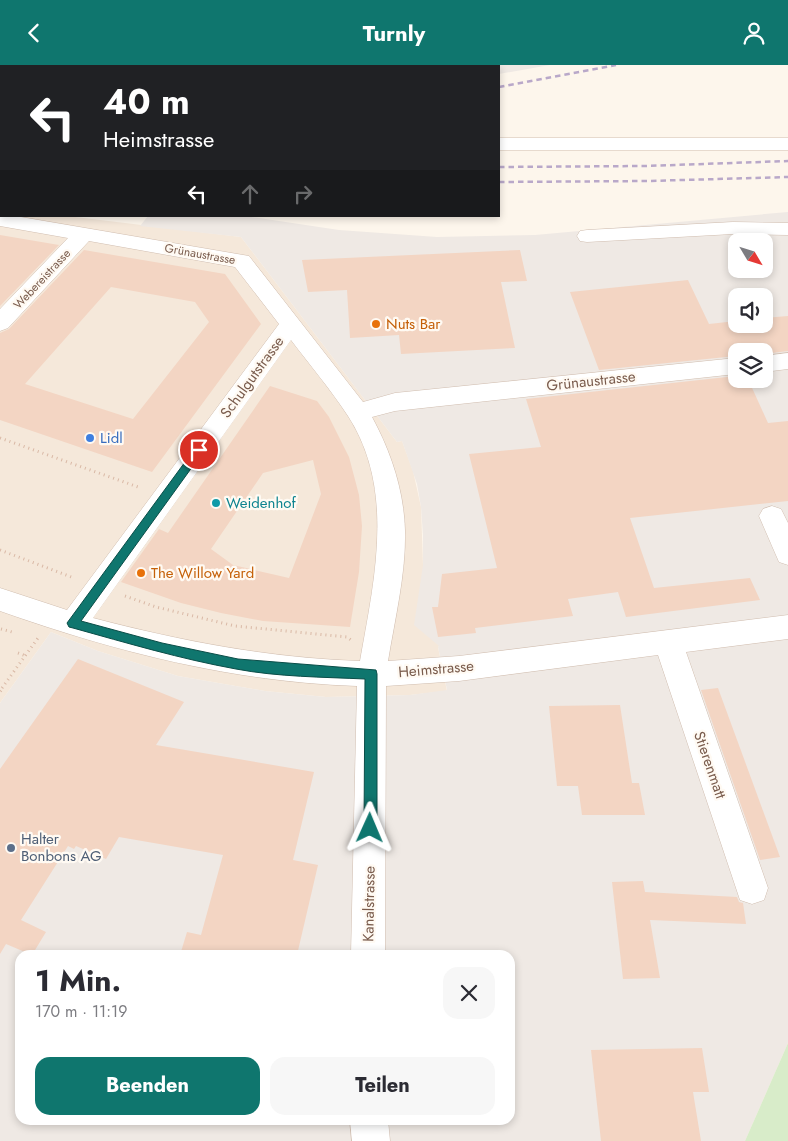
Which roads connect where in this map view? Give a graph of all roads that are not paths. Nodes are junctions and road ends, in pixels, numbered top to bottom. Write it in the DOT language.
graph roads {
  1 [pos="500,144"];
  2 [pos="788,144"];
  3 [pos="0,220"];
  4 [pos="788,229"];
  5 [pos="83,235"];
  6 [pos="587,236"];
  7 [pos="0,323"];
  8 [pos="290,325"];
  9 [pos="788,361"];
  10 [pos="773,363"];
  11 [pos="728,367"];
  12 [pos="358,412"];
  13 [pos="772,516"];
  14 [pos="788,554"];
  15 [pos="0,599"];
  16 [pos="73,623"];
  17 [pos="788,627"];
  18 [pos="668,642"];
  19 [pos="372,674"];
  20 [pos="752,888"];
  21 [pos="368,950"];
  22 [pos="369,1125"];
  23 [pos="371,1141"];
  1 -- 2 [label="street"];
  3 -- 5 [label="street, Grünaustrasse"];
  4 -- 6 [label="street"];
  5 -- 7 [label="street, Webereistrasse"];
  5 -- 8 [label="street, Grünaustrasse"];
  8 -- 12 [label="street, Grünaustrasse"];
  8 -- 16 [label="street, Schulgutstrasse"];
  9 -- 10 [label="street"];
  11 -- 12 [label="street, Grünaustrasse"];
  12 -- 19 [label="street, Grünaustrasse"];
  13 -- 14 [label="street"];
  15 -- 16 [label="street, Heimstrasse"];
  16 -- 19 [label="street, Heimstrasse"];
  17 -- 18 [label="street, Heimstrasse"];
  18 -- 19 [label="street, Heimstrasse"];
  18 -- 20 [label="street, Stierenmatt"];
  19 -- 21 [label="street, Kanalstrasse"];
  22 -- 23 [label="street"];
}
